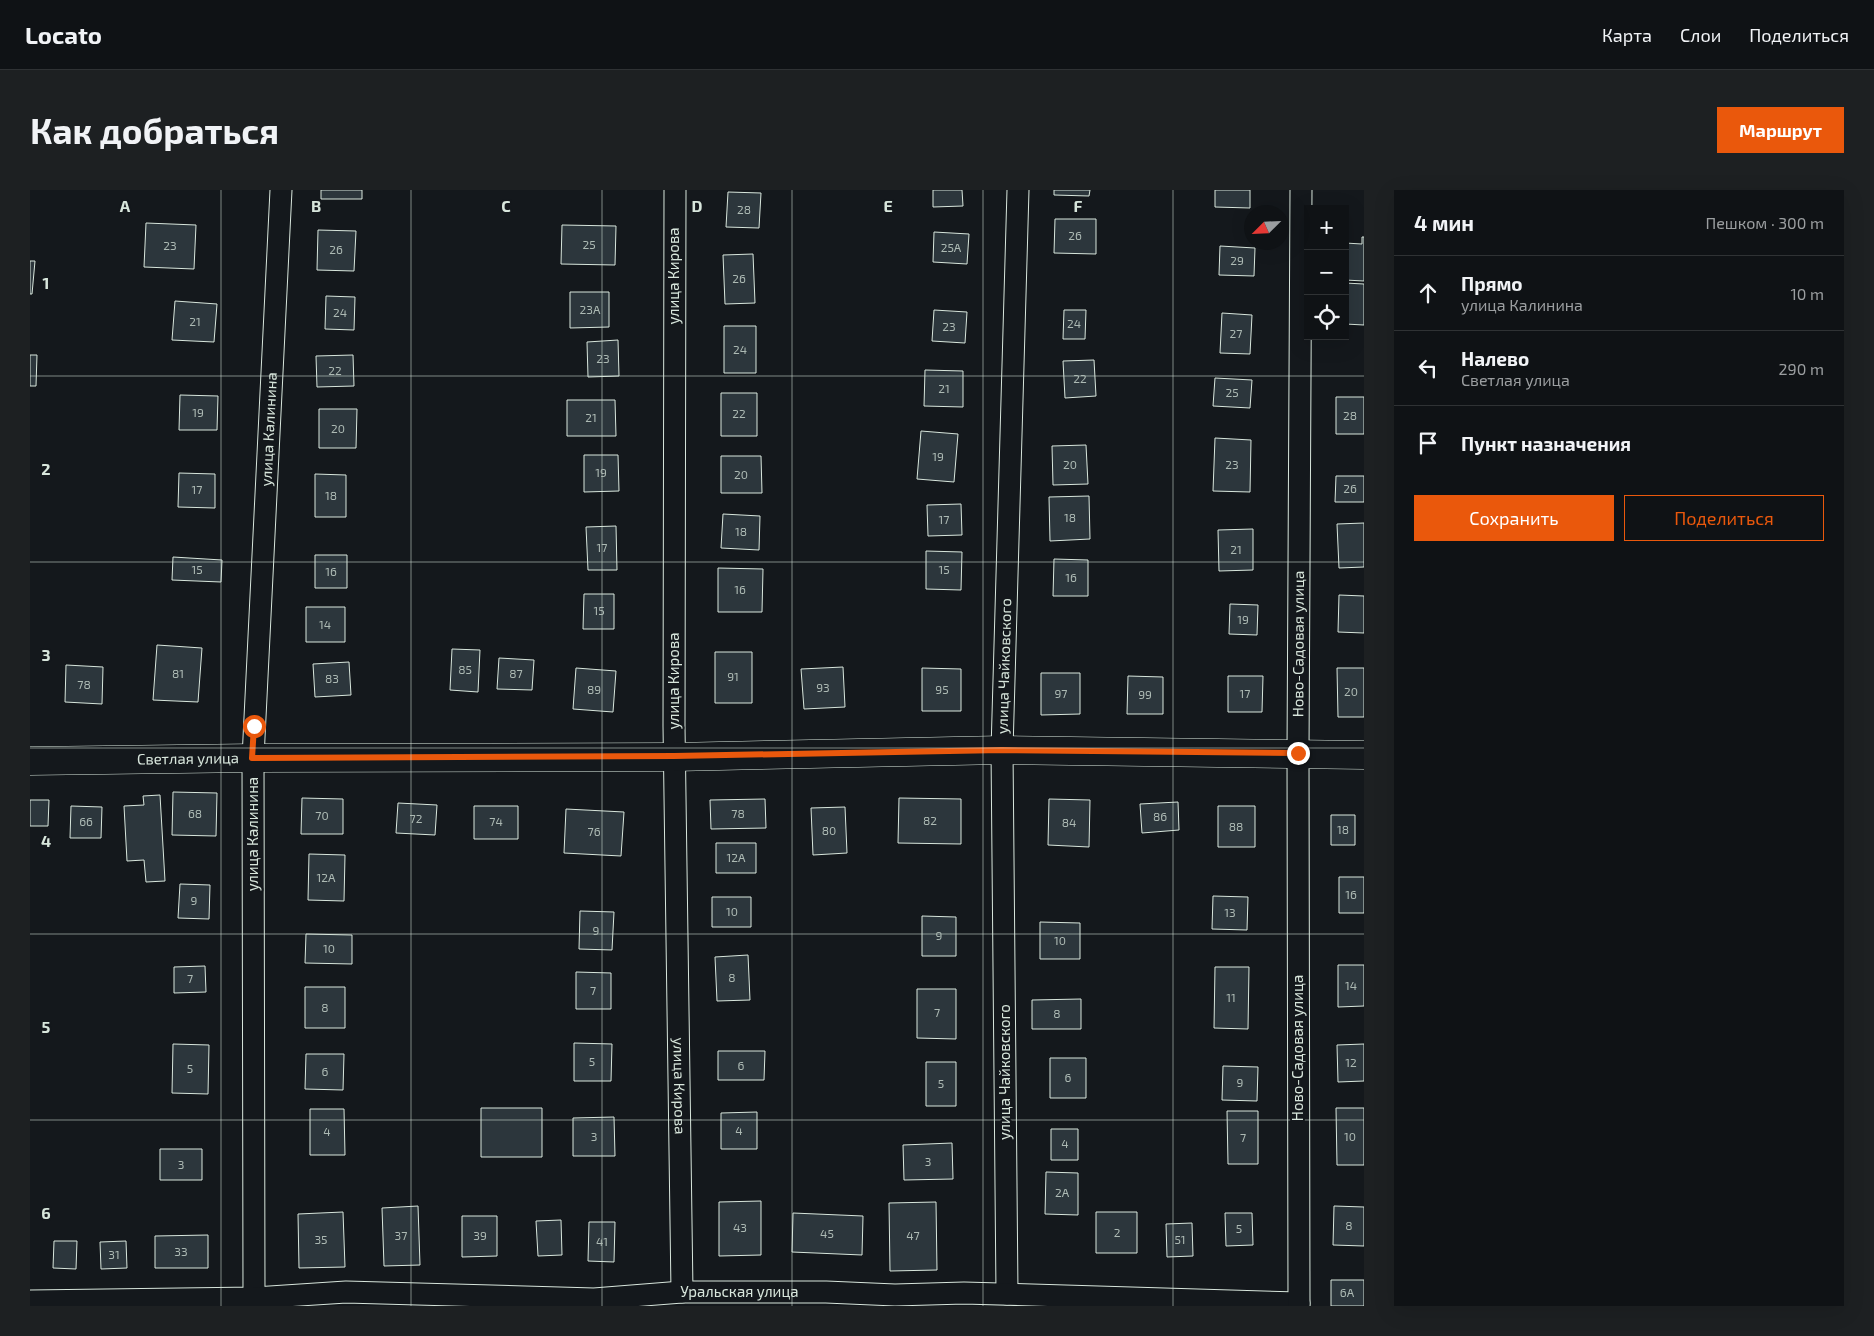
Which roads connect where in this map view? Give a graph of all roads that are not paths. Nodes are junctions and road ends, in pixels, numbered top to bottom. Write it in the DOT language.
graph roads {
  1 [pos="281,190"];
  2 [pos="675,190"];
  3 [pos="1018,190"];
  4 [pos="1302,190"];
  5 [pos="1002,750"];
  6 [pos="1298,753"];
  7 [pos="1364,755"];
  8 [pos="674,756"];
  9 [pos="252,758"];
  10 [pos="30,761"];
  11 [pos="682,1292"];
  12 [pos="1007,1294"];
  13 [pos="254,1298"];
  14 [pos="30,1301"];
  15 [pos="1299,1305"];
  1 -- 9 [label="street, улица Калинина"];
  2 -- 8 [label="street, улица Кирова"];
  3 -- 5 [label="street, улица Чайковского"];
  4 -- 6 [label="street, Ново-Садовая улица"];
  5 -- 6 [label="main road, Светлая улица"];
  5 -- 8 [label="main road, Светлая улица"];
  5 -- 12 [label="street, улица Чайковского"];
  6 -- 7 [label="main road, Светлая улица"];
  6 -- 15 [label="street, Ново-Садовая улица"];
  8 -- 9 [label="main road, Светлая улица"];
  8 -- 11 [label="street, улица Кирова"];
  9 -- 10 [label="main road, Светлая улица"];
  9 -- 13 [label="street, улица Калинина"];
  11 -- 12 [label="street, Уральская улица"];
  11 -- 13 [label="street, Уральская улица"];
  12 -- 15 [label="street, Уральская улица"];
  13 -- 14 [label="street, Уральская улица"];
}
